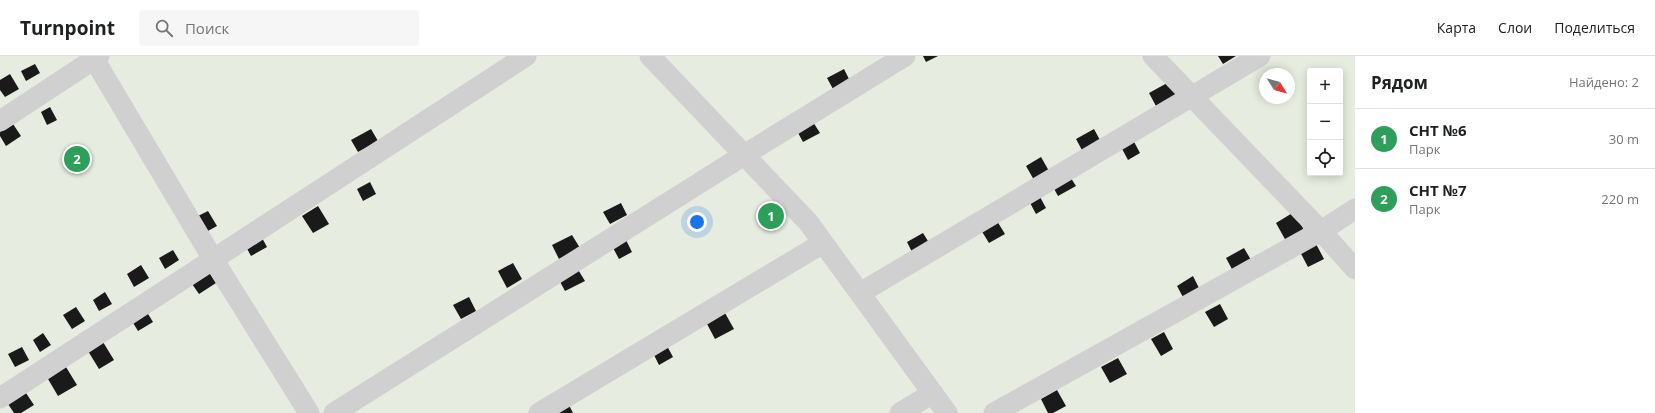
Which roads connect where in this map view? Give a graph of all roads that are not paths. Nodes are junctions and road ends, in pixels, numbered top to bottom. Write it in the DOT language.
graph roads {
  1 [pos="526,56"];
  2 [pos="650,56"];
  3 [pos="905,56"];
  4 [pos="1153,56"];
  5 [pos="1260,56"];
  6 [pos="97,58"];
  7 [pos="1192,98"];
  8 [pos="0,121"];
  9 [pos="744,155"];
  10 [pos="1355,209"];
  11 [pos="1321,231"];
  12 [pos="823,243"];
  13 [pos="213,259"];
  14 [pos="1355,269"];
  15 [pos="860,293"];
  16 [pos="933,393"];
  17 [pos="0,398"];
  18 [pos="309,413"];
  19 [pos="334,413"];
  20 [pos="539,413"];
  21 [pos="900,413"];
  22 [pos="947,413"];
  23 [pos="994,413"];
  1 -- 13 [label="street"];
  2 -- 9 [label="street"];
  3 -- 9 [label="street"];
  4 -- 7 [label="street"];
  5 -- 7 [label="street"];
  6 -- 8 [label="street"];
  6 -- 13 [label="street"];
  7 -- 11 [label="street"];
  7 -- 15 [label="street"];
  9 -- 12 [label="street"];
  9 -- 19 [label="street"];
  10 -- 11 [label="street"];
  11 -- 14 [label="street"];
  11 -- 23 [label="street"];
  12 -- 15 [label="street"];
  12 -- 20 [label="street"];
  13 -- 17 [label="street"];
  13 -- 18 [label="street"];
  15 -- 16 [label="street"];
  16 -- 21 [label="street"];
  16 -- 22 [label="street"];
}
